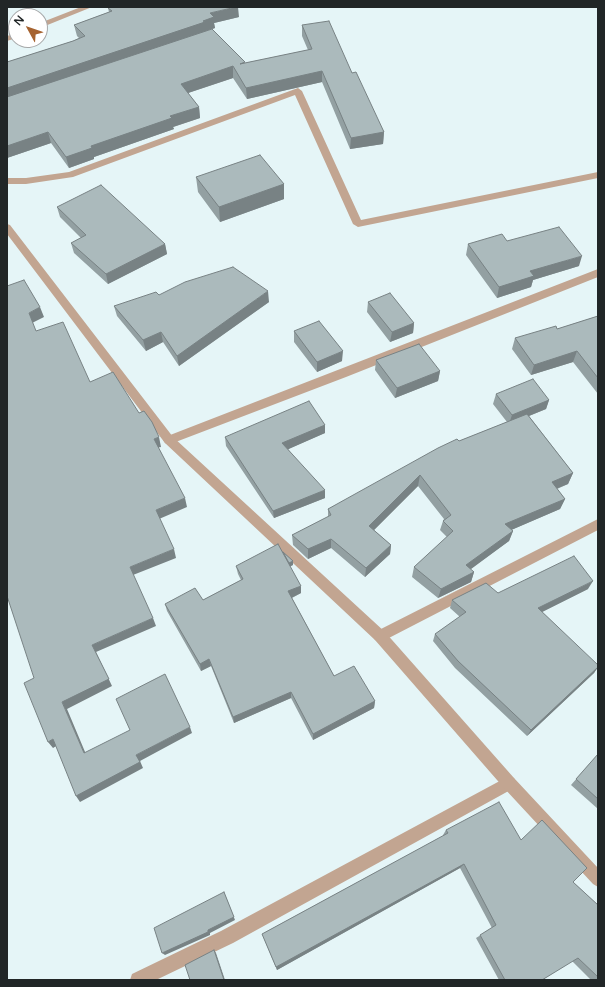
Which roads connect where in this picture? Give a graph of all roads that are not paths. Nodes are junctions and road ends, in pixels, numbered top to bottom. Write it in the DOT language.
graph roads {
  1 [pos="88,7"];
  2 [pos="48,23"];
  3 [pos="598,175"];
  4 [pos="7,181"];
  5 [pos="7,227"];
  6 [pos="598,273"];
  7 [pos="169,440"];
  8 [pos="598,524"];
  9 [pos="380,636"];
  10 [pos="509,783"];
  11 [pos="598,879"];
  12 [pos="138,980"];
  1 -- 2 [label="street"];
  3 -- 4 [label="street"];
  5 -- 7 [label="street"];
  6 -- 7 [label="street"];
  7 -- 9 [label="street"];
  8 -- 9 [label="street"];
  9 -- 10 [label="street"];
  10 -- 11 [label="street"];
  10 -- 12 [label="street"];
}
